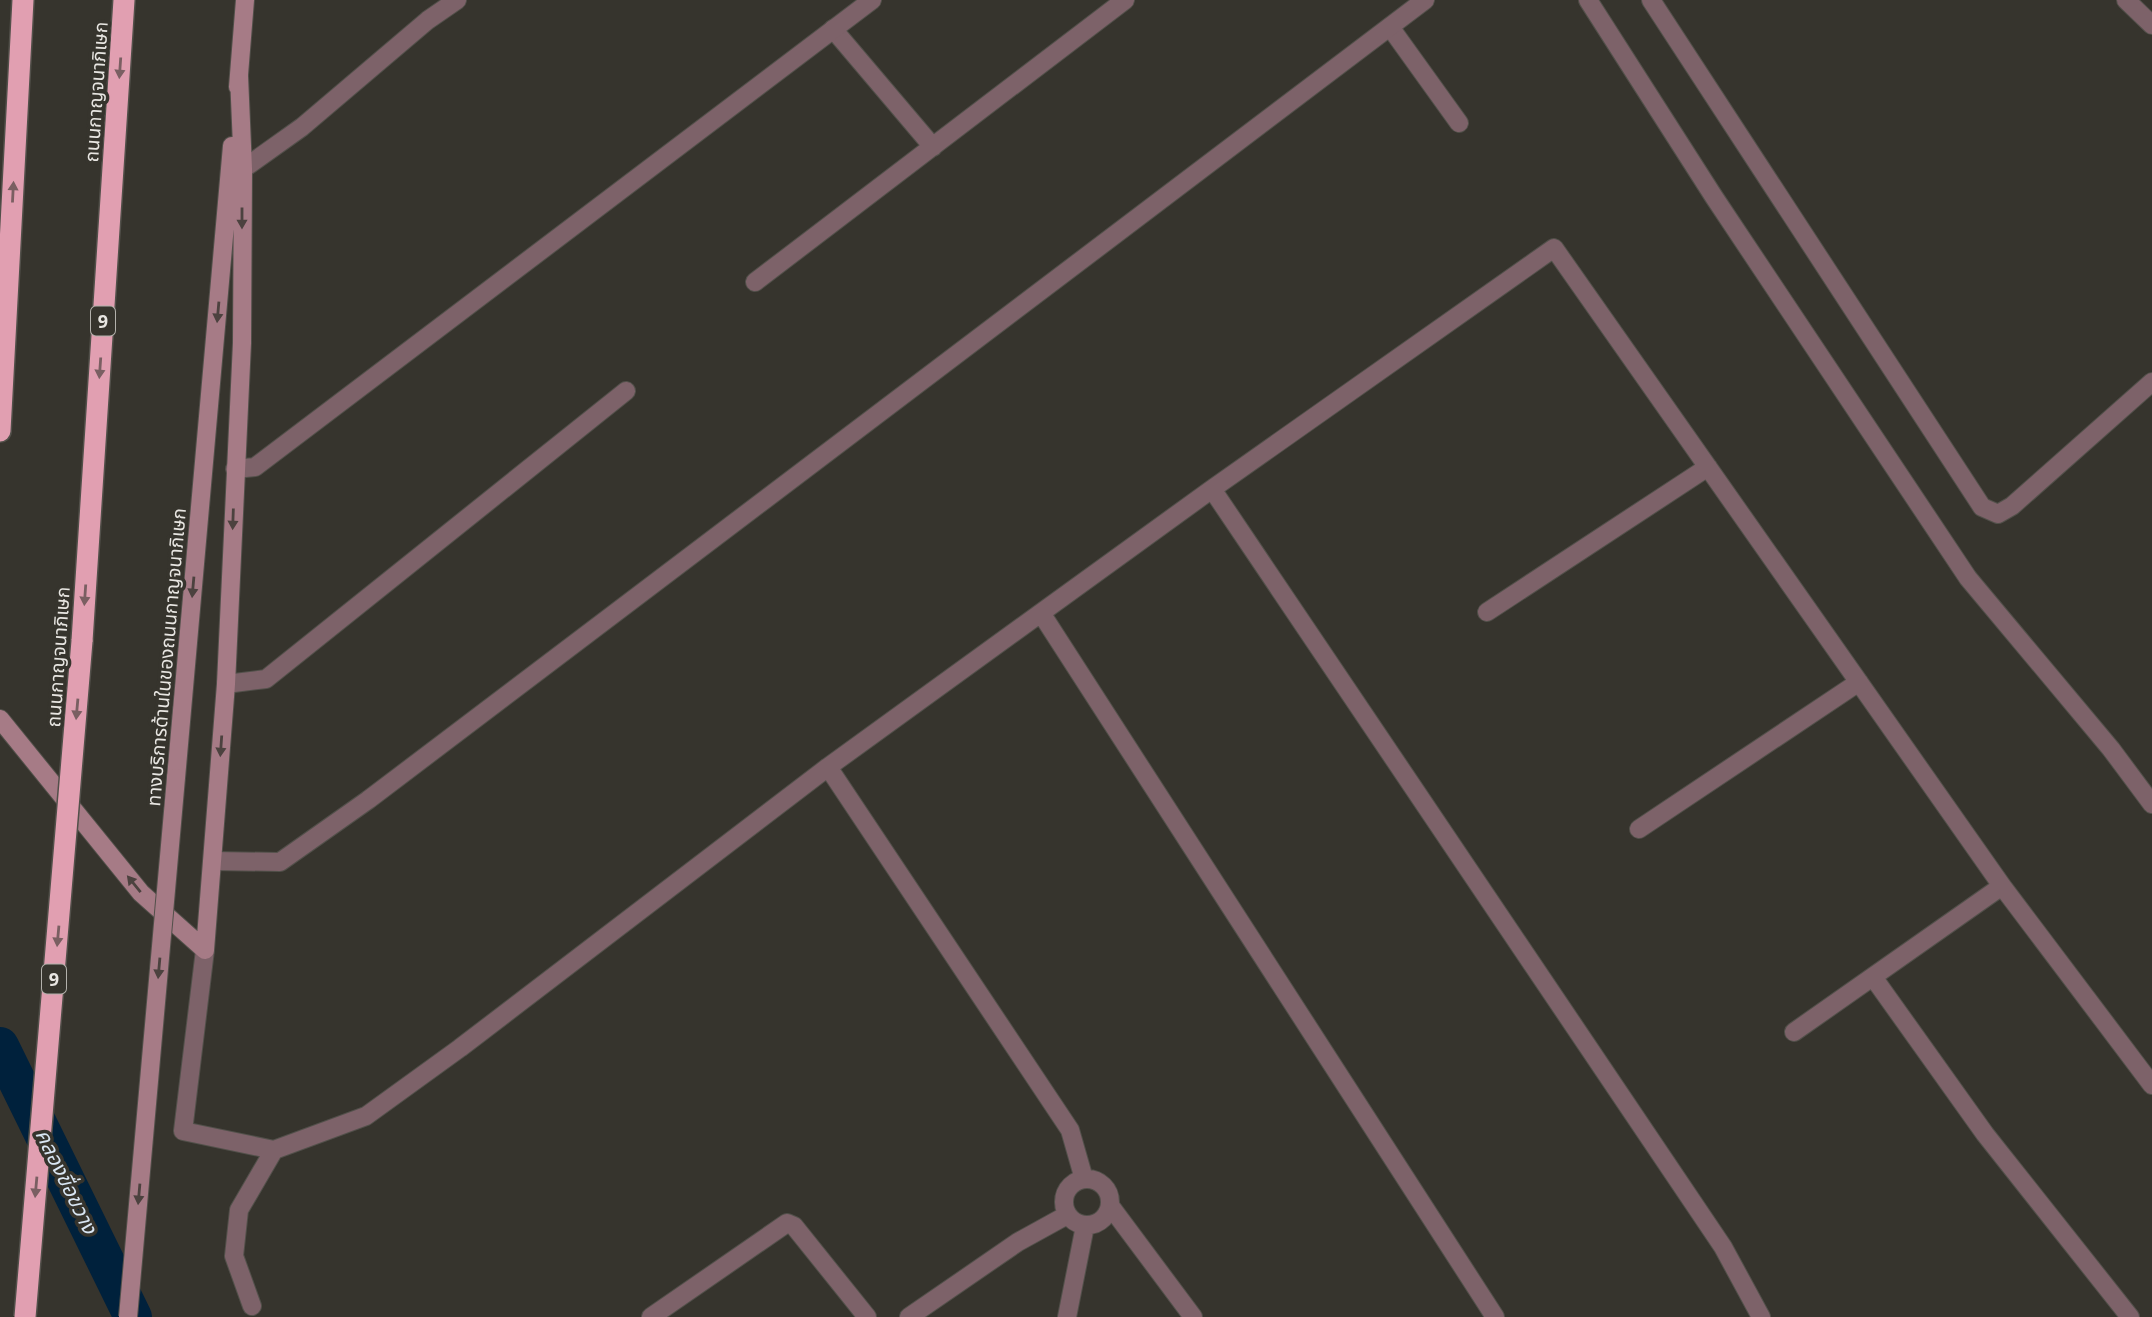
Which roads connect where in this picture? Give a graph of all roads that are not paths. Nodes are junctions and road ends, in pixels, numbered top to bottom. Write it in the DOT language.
graph roads {
  1 [pos="23,0"];
  2 [pos="124,0"];
  3 [pos="245,0"];
  4 [pos="457,0"];
  5 [pos="872,0"];
  6 [pos="1125,0"];
  7 [pos="1425,0"];
  8 [pos="1588,0"];
  9 [pos="1651,0"];
  10 [pos="2126,0"];
  11 [pos="2152,25"];
  12 [pos="1390,27"];
  13 [pos="833,29"];
  14 [pos="239,76"];
  15 [pos="1459,122"];
  16 [pos="933,147"];
  17 [pos="243,169"];
  18 [pos="755,282"];
  19 [pos="2152,382"];
  20 [pos="625,391"];
  21 [pos="0,431"];
  22 [pos="1708,467"];
  23 [pos="234,469"];
  24 [pos="1212,489"];
  25 [pos="1487,612"];
  26 [pos="1041,613"];
  27 [pos="1859,682"];
  28 [pos="226,684"];
  29 [pos="0,719"];
  30 [pos="828,767"];
  31 [pos="2152,804"];
  32 [pos="1639,829"];
  33 [pos="213,861"];
  34 [pos="2002,886"];
  35 [pos="205,950"];
  36 [pos="1873,977"];
  37 [pos="1794,1032"];
  38 [pos="2152,1085"];
  39 [pos="274,1150"];
  40 [pos="1084,1179"];
  41 [pos="1111,1207"];
  42 [pos="1067,1215"];
  43 [pos="1085,1226"];
  44 [pos="252,1306"];
  45 [pos="25,1317"];
  46 [pos="128,1317"];
  47 [pos="651,1317"];
  48 [pos="867,1317"];
  49 [pos="909,1317"];
  50 [pos="1068,1317"];
  51 [pos="1193,1317"];
  52 [pos="1495,1317"];
  53 [pos="1761,1317"];
  54 [pos="2130,1317"];
  21 -- 1 [label="highway, one-way"];
  2 -- 45 [label="highway, ถนนกาญจนาภิเษก / 9, one-way, bridge"];
  3 -- 14 [label="main road, ทางบริการด้านในของถนนกาญจนาภิเษก"];
  4 -- 17 [label="street"];
  5 -- 13 [label="street"];
  6 -- 16 [label="street"];
  7 -- 12 [label="street"];
  8 -- 31 [label="street"];
  9 -- 19 [label="street"];
  10 -- 11 [label="street"];
  12 -- 15 [label="street"];
  12 -- 33 [label="street"];
  13 -- 16 [label="street"];
  13 -- 23 [label="street"];
  14 -- 17 [label="main road"];
  14 -- 46 [label="main road, ทางบริการด้านในของถนนกาญจนาภิเษก, one-way, bridge"];
  16 -- 18 [label="street"];
  17 -- 23 [label="main road, one-way"];
  20 -- 28 [label="street"];
  22 -- 24 [label="street"];
  22 -- 25 [label="street"];
  22 -- 27 [label="street"];
  23 -- 28 [label="main road, one-way"];
  24 -- 26 [label="street"];
  24 -- 53 [label="street"];
  26 -- 30 [label="street"];
  26 -- 52 [label="street"];
  27 -- 32 [label="street"];
  27 -- 34 [label="street"];
  28 -- 33 [label="main road, one-way"];
  35 -- 29 [label="main road, one-way"];
  30 -- 39 [label="street"];
  30 -- 40 [label="street"];
  33 -- 35 [label="main road"];
  34 -- 36 [label="street"];
  34 -- 38 [label="street"];
  35 -- 39 [label="street"];
  36 -- 37 [label="street"];
  36 -- 54 [label="street"];
  39 -- 44 [label="street"];
  40 -- 41 [label="street"];
  40 -- 42 [label="street"];
  41 -- 43 [label="street"];
  41 -- 51 [label="street"];
  42 -- 43 [label="street"];
  42 -- 49 [label="street"];
  43 -- 50 [label="street"];
  47 -- 48 [label="street"];
}
